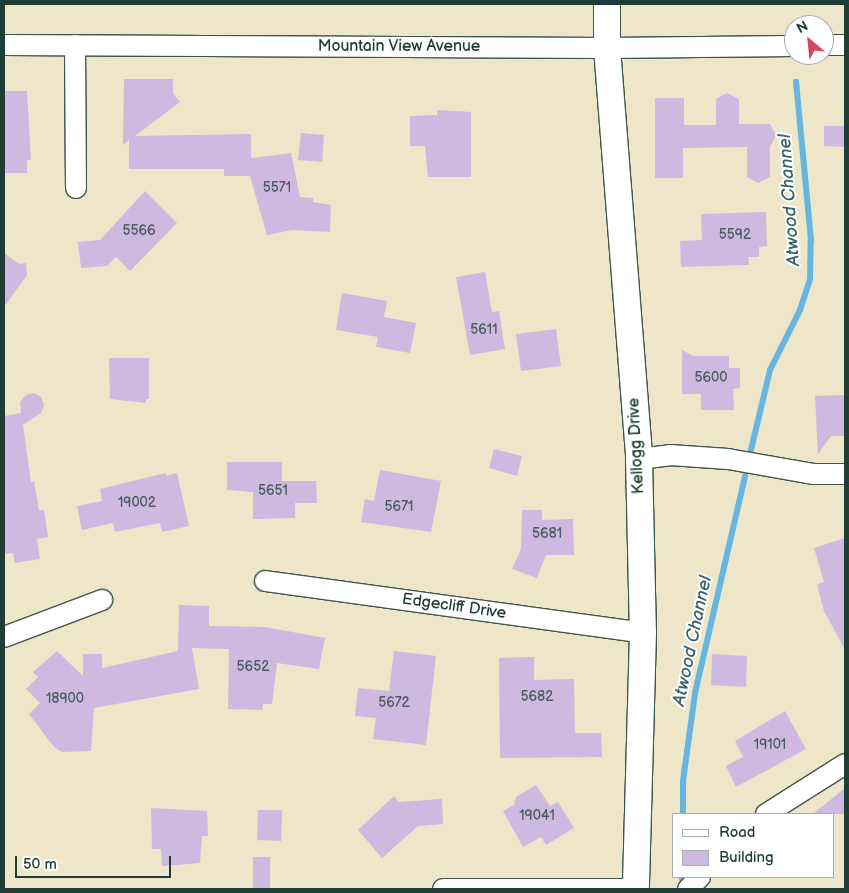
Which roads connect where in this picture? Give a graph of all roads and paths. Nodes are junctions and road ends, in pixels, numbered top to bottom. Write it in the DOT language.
graph roads {
  1 [pos="606,4"];
  2 [pos="4,45"];
  3 [pos="75,45"];
  4 [pos="784,46"];
  5 [pos="606,48"];
  6 [pos="76,188"];
  7 [pos="639,458"];
  8 [pos="845,474"];
  9 [pos="265,581"];
  10 [pos="102,600"];
  11 [pos="643,633"];
  12 [pos="4,637"];
  13 [pos="845,764"];
  14 [pos="768,813"];
  15 [pos="699,878"];
  16 [pos="443,889"];
  17 [pos="630,889"];
  18 [pos="636,889"];
  19 [pos="688,889"];
  1 -- 5 [label="main road, Kellogg Drive"];
  2 -- 3 [label="street, Mountain View Avenue"];
  3 -- 5 [label="street, Mountain View Avenue"];
  3 -- 6 [label="street"];
  4 -- 5 [label="street, Mountain View Avenue"];
  5 -- 7 [label="main road, Kellogg Drive"];
  7 -- 8 [label="street"];
  7 -- 11 [label="main road, Kellogg Drive"];
  9 -- 11 [label="street, Edgecliff Drive"];
  10 -- 12 [label="street"];
  11 -- 18 [label="main road, Kellogg Drive"];
  13 -- 14 [label="street"];
  15 -- 19 [label="street"];
  16 -- 17 [label="street"];
}
